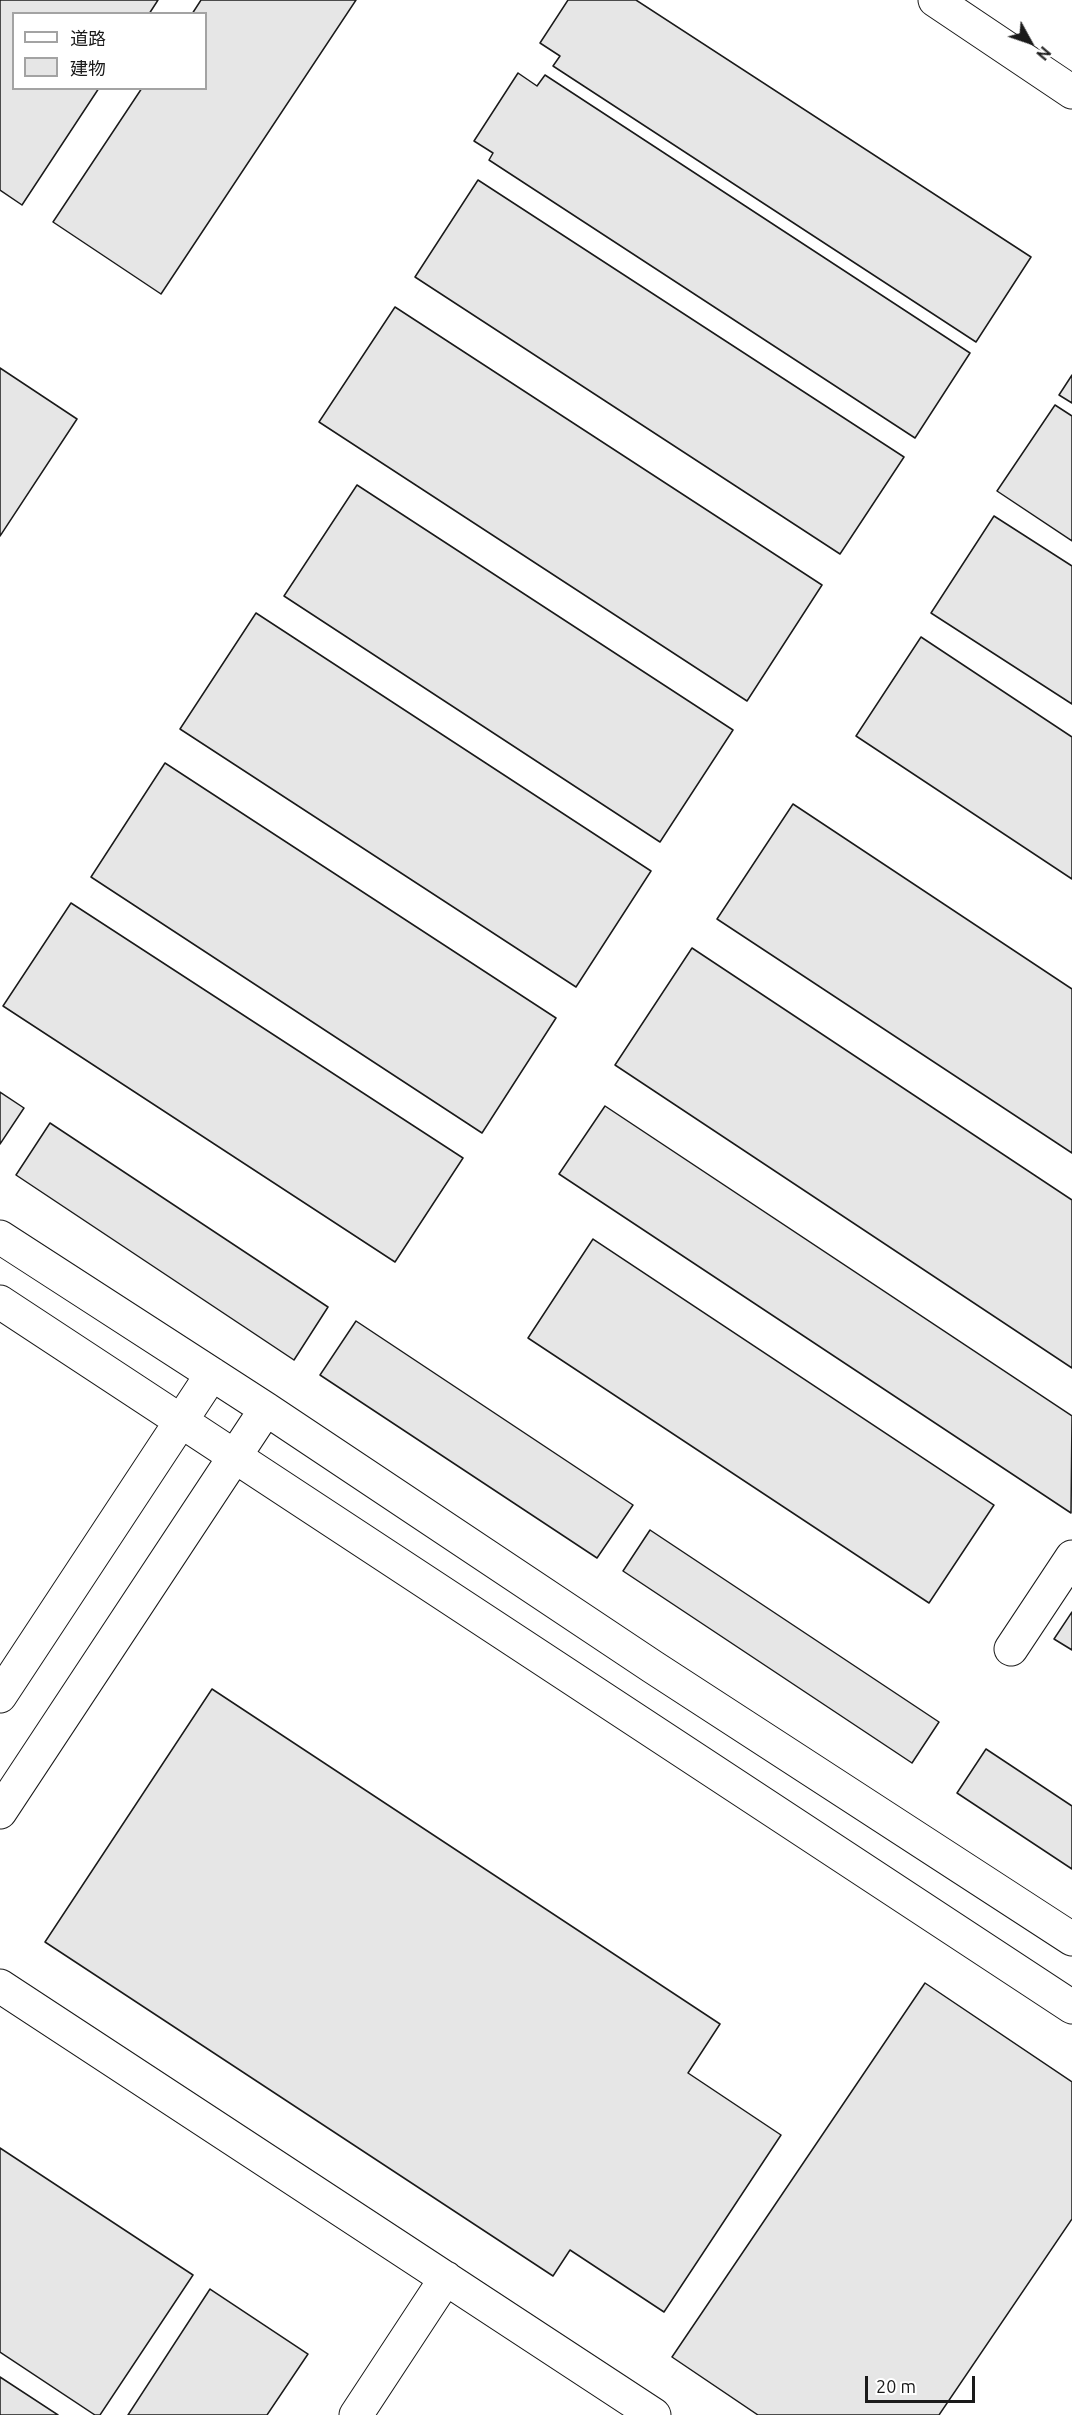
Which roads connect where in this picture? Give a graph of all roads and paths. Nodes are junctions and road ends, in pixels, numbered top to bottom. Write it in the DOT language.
graph roads {
  1 [pos="934,0"];
  2 [pos="1072,92"];
  3 [pos="0,1237"];
  4 [pos="0,1302"];
  5 [pos="212,1374"];
  6 [pos="266,1409"];
  7 [pos="181,1420"];
  8 [pos="235,1456"];
  9 [pos="1072,1557"];
  10 [pos="1011,1649"];
  11 [pos="0,1696"];
  12 [pos="0,1812"];
  13 [pos="1072,1939"];
  14 [pos="0,1986"];
  15 [pos="1072,2007"];
  16 [pos="446,2278"];
  17 [pos="356,2415"];
  18 [pos="654,2415"];
  1 -- 2 [label="street"];
  3 -- 5 [label="street"];
  4 -- 7 [label="street"];
  5 -- 6 [label="street"];
  5 -- 7 [label="street"];
  6 -- 8 [label="street"];
  6 -- 13 [label="street"];
  7 -- 8 [label="street"];
  7 -- 11 [label="street"];
  8 -- 12 [label="street"];
  8 -- 15 [label="street"];
  9 -- 10 [label="street"];
  14 -- 16 [label="street"];
  16 -- 17 [label="street"];
  16 -- 18 [label="street"];
}
